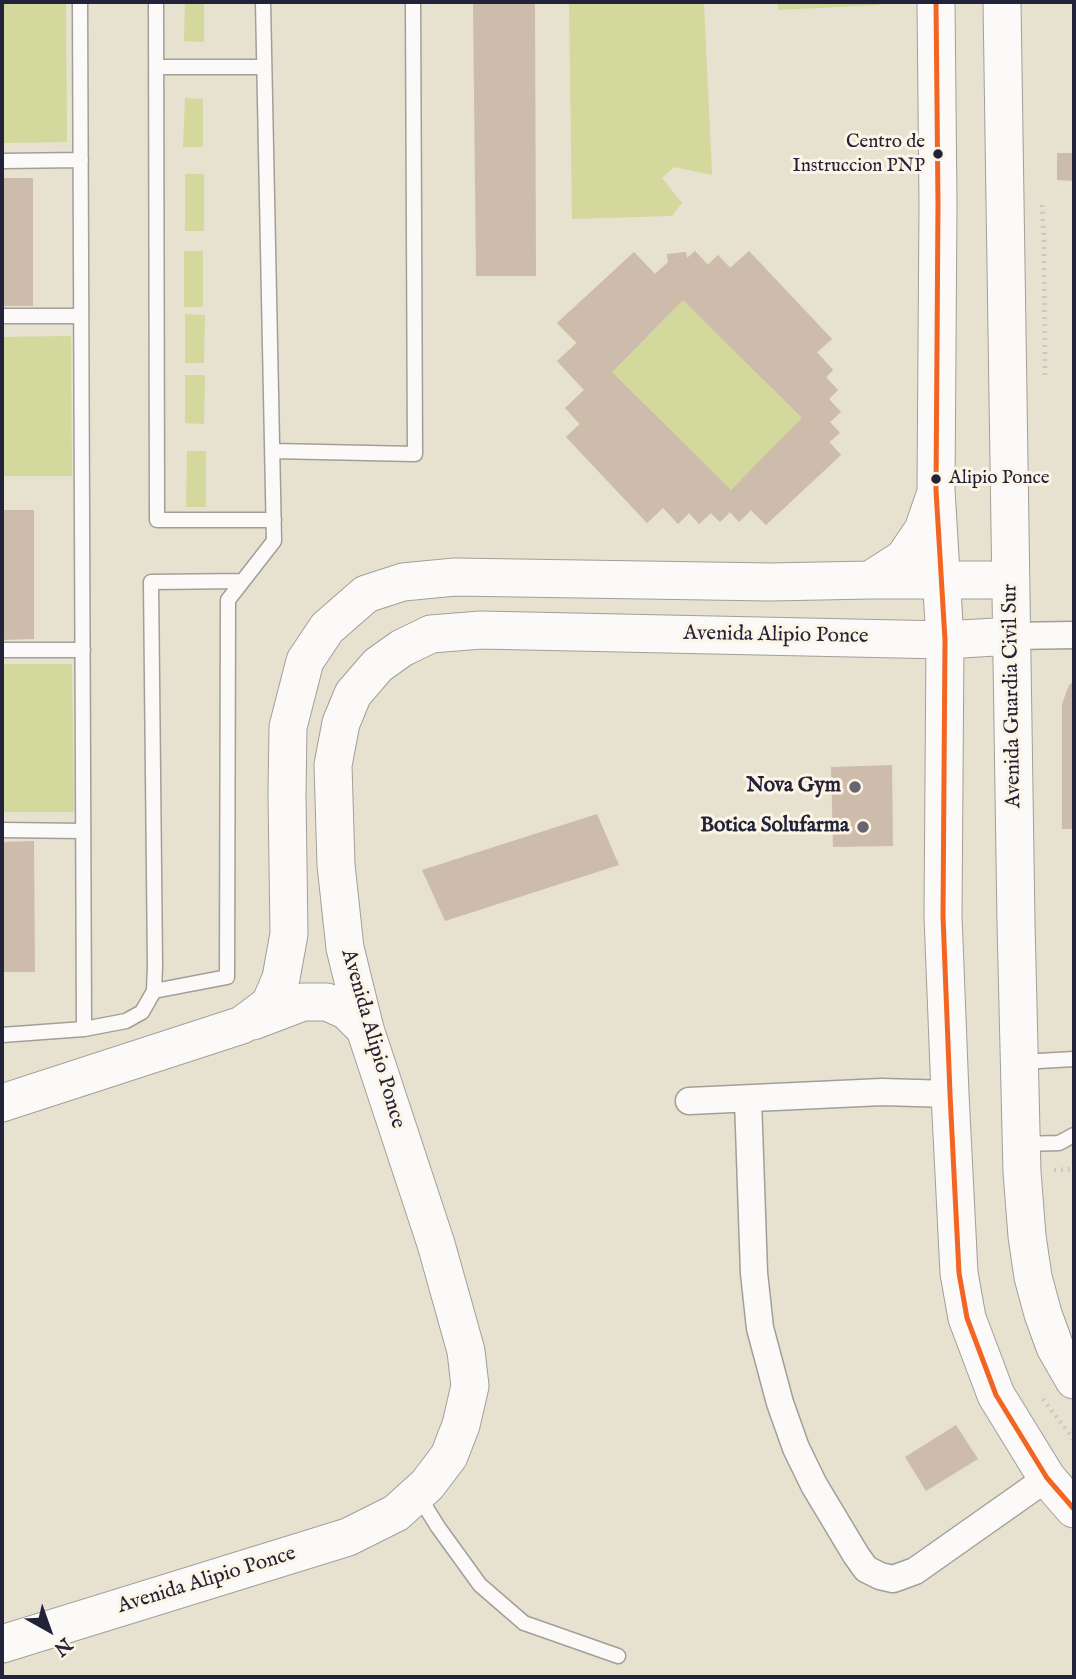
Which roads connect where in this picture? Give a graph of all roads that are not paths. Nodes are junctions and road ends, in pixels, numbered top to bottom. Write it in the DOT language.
graph roads {
  1 [pos="80,2"];
  2 [pos="156,2"];
  3 [pos="263,2"];
  4 [pos="413,2"];
  5 [pos="936,2"];
  6 [pos="1002,2"];
  7 [pos="156,67"];
  8 [pos="264,67"];
  9 [pos="81,160"];
  10 [pos="2,161"];
  11 [pos="81,316"];
  12 [pos="2,317"];
  13 [pos="272,451"];
  14 [pos="936,490"];
  15 [pos="274,520"];
  16 [pos="870,580"];
  17 [pos="943,580"];
  18 [pos="1011,580"];
  19 [pos="242,582"];
  20 [pos="1074,635"];
  21 [pos="1012,636"];
  22 [pos="945,640"];
  23 [pos="2,650"];
  24 [pos="83,650"];
  25 [pos="2,830"];
  26 [pos="83,831"];
  27 [pos="154,992"];
  28 [pos="242,1025"];
  29 [pos="83,1029"];
  30 [pos="365,1029"];
  31 [pos="2,1035"];
  32 [pos="1074,1059"];
  33 [pos="1020,1062"];
  34 [pos="950,1094"];
  35 [pos="748,1099"];
  36 [pos="689,1101"];
  37 [pos="2,1102"];
  38 [pos="1074,1135"];
  39 [pos="1022,1144"];
  40 [pos="1074,1380"];
  41 [pos="1047,1478"];
  42 [pos="418,1494"];
  43 [pos="1074,1509"];
  44 [pos="2,1644"];
  45 [pos="618,1656"];
  1 -- 9 [label="lane"];
  2 -- 7 [label="lane"];
  3 -- 8 [label="lane"];
  4 -- 13 [label="lane"];
  5 -- 14 [label="main road"];
  6 -- 18 [label="main road, Avenida Guardia Civil Sur"];
  7 -- 8 [label="lane"];
  7 -- 15 [label="lane"];
  8 -- 13 [label="lane"];
  9 -- 10 [label="lane"];
  9 -- 11 [label="lane"];
  11 -- 12 [label="lane"];
  11 -- 24 [label="lane"];
  13 -- 15 [label="lane"];
  14 -- 16 [label="main road"];
  14 -- 17 [label="main road"];
  15 -- 19 [label="lane"];
  16 -- 17 [label="main road"];
  16 -- 28 [label="main road"];
  17 -- 18 [label="main road"];
  17 -- 22 [label="main road"];
  18 -- 21 [label="main road, Avenida Guardia Civil Sur"];
  19 -- 27 [label="lane"];
  19 -- 27 [label="lane"];
  20 -- 21 [label="street, Avenida Alipio Ponce"];
  21 -- 22 [label="main road, Avenida Alipio Ponce"];
  21 -- 33 [label="main road, Avenida Guardia Civil Sur"];
  22 -- 30 [label="main road, Avenida Alipio Ponce"];
  22 -- 34 [label="main road"];
  23 -- 24 [label="lane"];
  24 -- 26 [label="lane"];
  25 -- 26 [label="lane"];
  26 -- 29 [label="lane"];
  27 -- 29 [label="lane"];
  28 -- 30 [label="main road"];
  28 -- 37 [label="main road"];
  29 -- 31 [label="lane"];
  30 -- 42 [label="main road, Avenida Alipio Ponce"];
  32 -- 33 [label="lane"];
  33 -- 39 [label="main road, Avenida Guardia Civil Sur"];
  34 -- 35 [label="street"];
  34 -- 41 [label="main road"];
  35 -- 36 [label="street"];
  35 -- 41 [label="street"];
  38 -- 39 [label="lane"];
  39 -- 40 [label="main road, Avenida Guardia Civil Sur"];
  41 -- 43 [label="main road"];
  42 -- 44 [label="main road, Avenida Alipio Ponce"];
  42 -- 45 [label="lane"];
}
